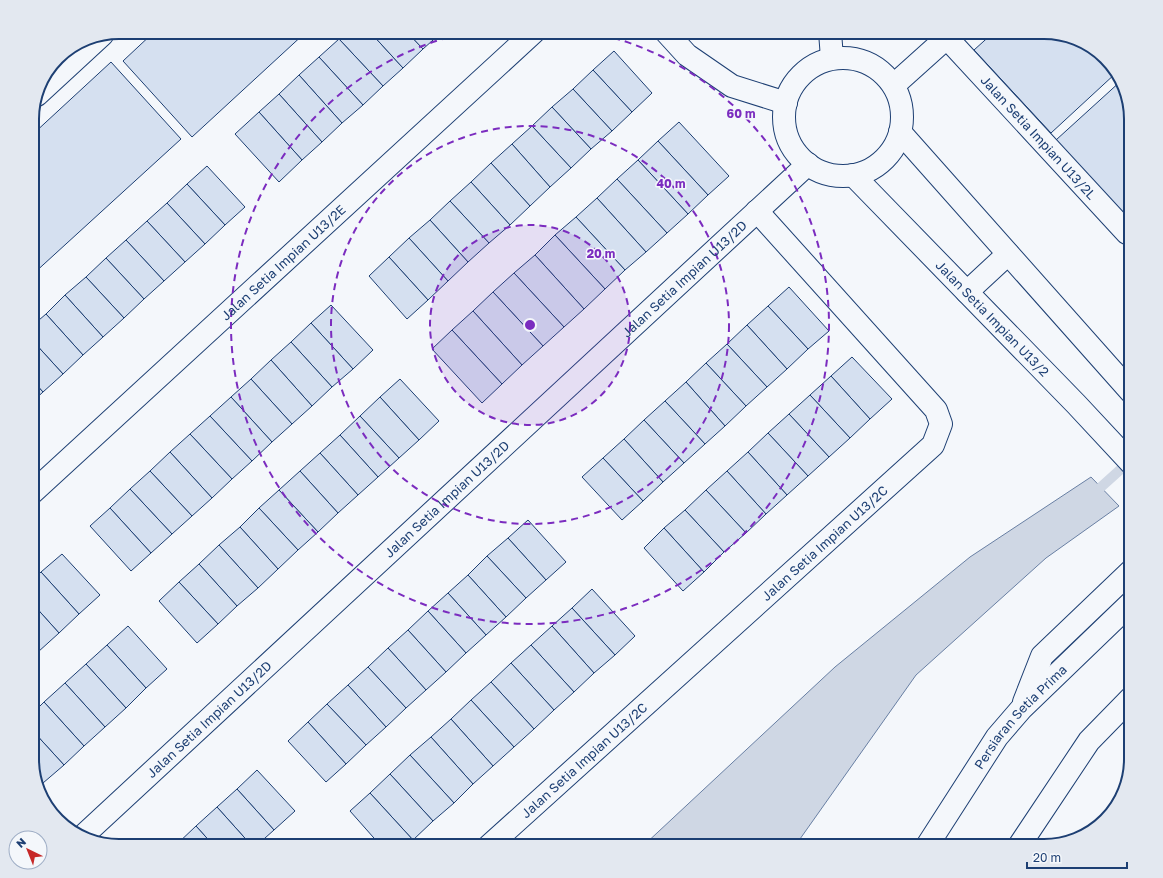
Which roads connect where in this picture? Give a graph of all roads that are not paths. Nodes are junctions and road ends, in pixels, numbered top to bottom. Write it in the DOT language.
graph roads {
  1 [pos="526,39"];
  2 [pos="672,39"];
  3 [pos="831,39"];
  4 [pos="946,39"];
  5 [pos="954,39"];
  6 [pos="93,43"];
  7 [pos="832,58"];
  8 [pos="894,85"];
  9 [pos="46,87"];
  10 [pos="786,103"];
  11 [pos="900,132"];
  12 [pos="808,164"];
  13 [pos="853,175"];
  14 [pos="757,211"];
  15 [pos="1124,230"];
  16 [pos="1008,254"];
  17 [pos="967,292"];
  18 [pos="1124,384"];
  19 [pos="1124,455"];
  20 [pos="39,487"];
  21 [pos="1124,578"];
  22 [pos="1124,610"];
  23 [pos="1124,705"];
  24 [pos="1022,708"];
  25 [pos="87,832"];
  26 [pos="498,839"];
  27 [pos="932,839"];
  28 [pos="1024,839"];
  1 -- 20 [label="street, Jalan Setia Impian U13/2E"];
  2 -- 10 [label="street"];
  3 -- 7 [label="street"];
  4 -- 8 [label="street"];
  5 -- 15 [label="street, Jalan Setia Impian U13/2L"];
  6 -- 9 [label="street"];
  7 -- 8 [label="street"];
  7 -- 10 [label="street"];
  8 -- 11 [label="street"];
  10 -- 12 [label="street"];
  11 -- 13 [label="street"];
  11 -- 16 [label="street"];
  12 -- 13 [label="street"];
  12 -- 14 [label="street, Jalan Setia Impian U13/2D"];
  13 -- 17 [label="street, Jalan Setia Impian U13/2"];
  14 -- 25 [label="street, Jalan Setia Impian U13/2D"];
  14 -- 26 [label="street, Jalan Setia Impian U13/2C"];
  16 -- 17 [label="street"];
  16 -- 18 [label="street"];
  17 -- 19 [label="street, Jalan Setia Impian U13/2"];
  21 -- 24 [label="street"];
  22 -- 24 [label="street, Persiaran Setia Prima"];
  23 -- 28 [label="street"];
  24 -- 27 [label="street, Persiaran Setia Prima"];
}
